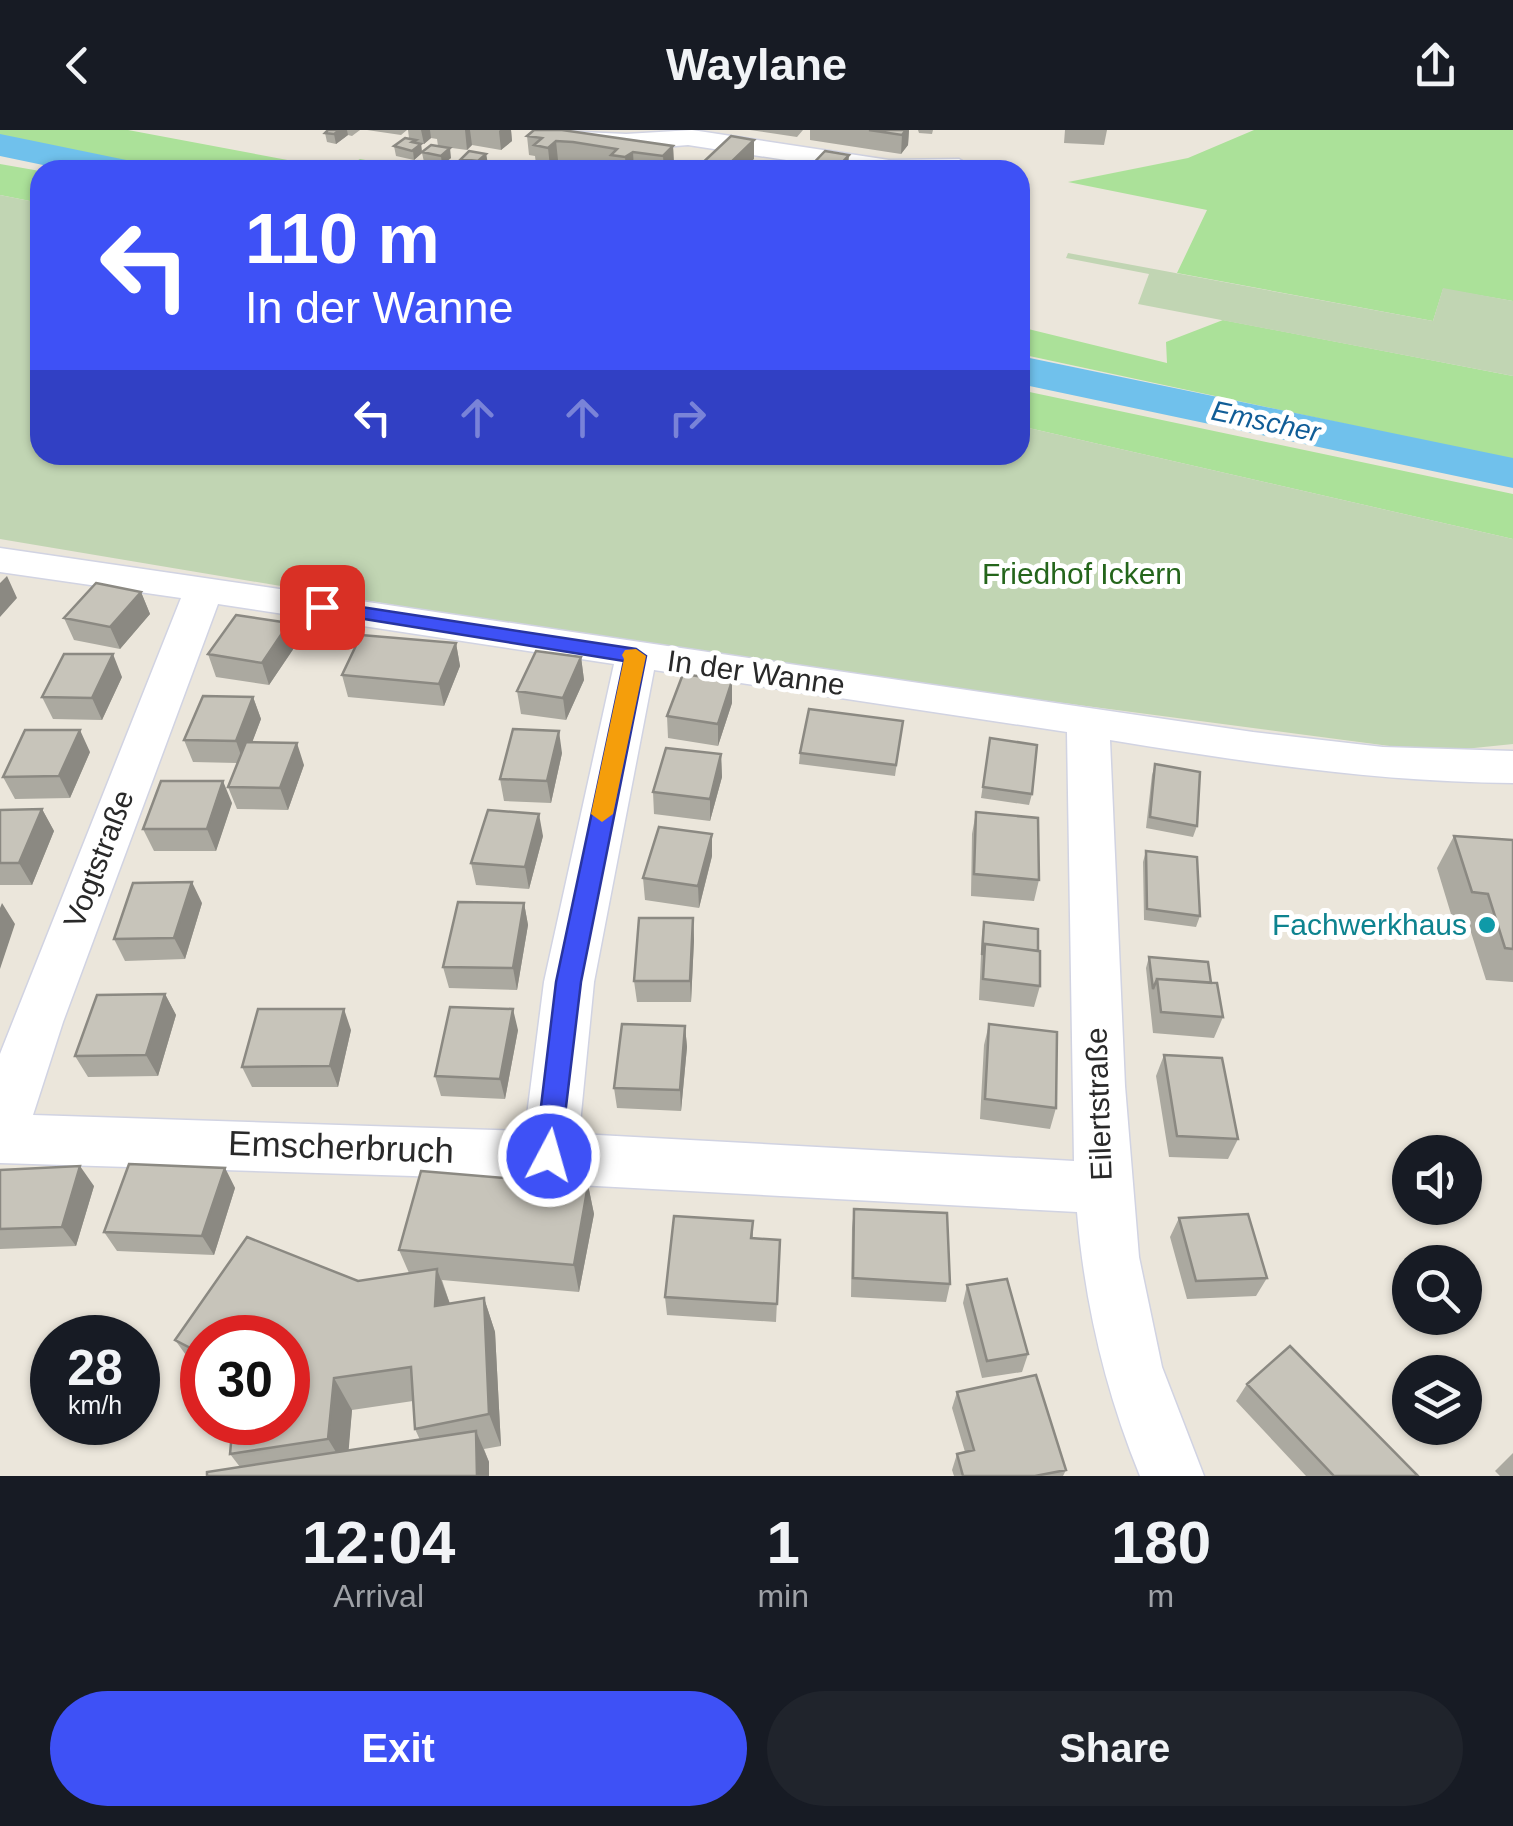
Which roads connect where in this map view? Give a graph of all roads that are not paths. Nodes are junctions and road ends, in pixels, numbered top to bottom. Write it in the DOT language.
graph roads {
  1 [pos="550,130"];
  2 [pos="663,133"];
  3 [pos="732,144"];
  4 [pos="714,160"];
  5 [pos="803,160"];
  6 [pos="0,560"];
  7 [pos="204,589"];
  8 [pos="636,656"];
  9 [pos="1088,722"];
  10 [pos="1513,767"];
  11 [pos="0,1135"];
  12 [pos="549,1156"];
  13 [pos="1101,1188"];
  14 [pos="1172,1476"];
  1 -- 2 [label="street"];
  2 -- 3 [label="street"];
  3 -- 4 [label="street"];
  3 -- 5 [label="street"];
  6 -- 7 [label="street, In der Wanne"];
  7 -- 8 [label="street, In der Wanne"];
  7 -- 11 [label="street, Vogtstraße"];
  8 -- 9 [label="street, In der Wanne"];
  8 -- 12 [label="street"];
  9 -- 10 [label="street, In der Wanne"];
  9 -- 13 [label="street, Eilertstraße"];
  11 -- 12 [label="street, Emscherbruch"];
  12 -- 13 [label="street, Emscherbruch"];
  13 -- 14 [label="street, Eilertstraße"];
}
